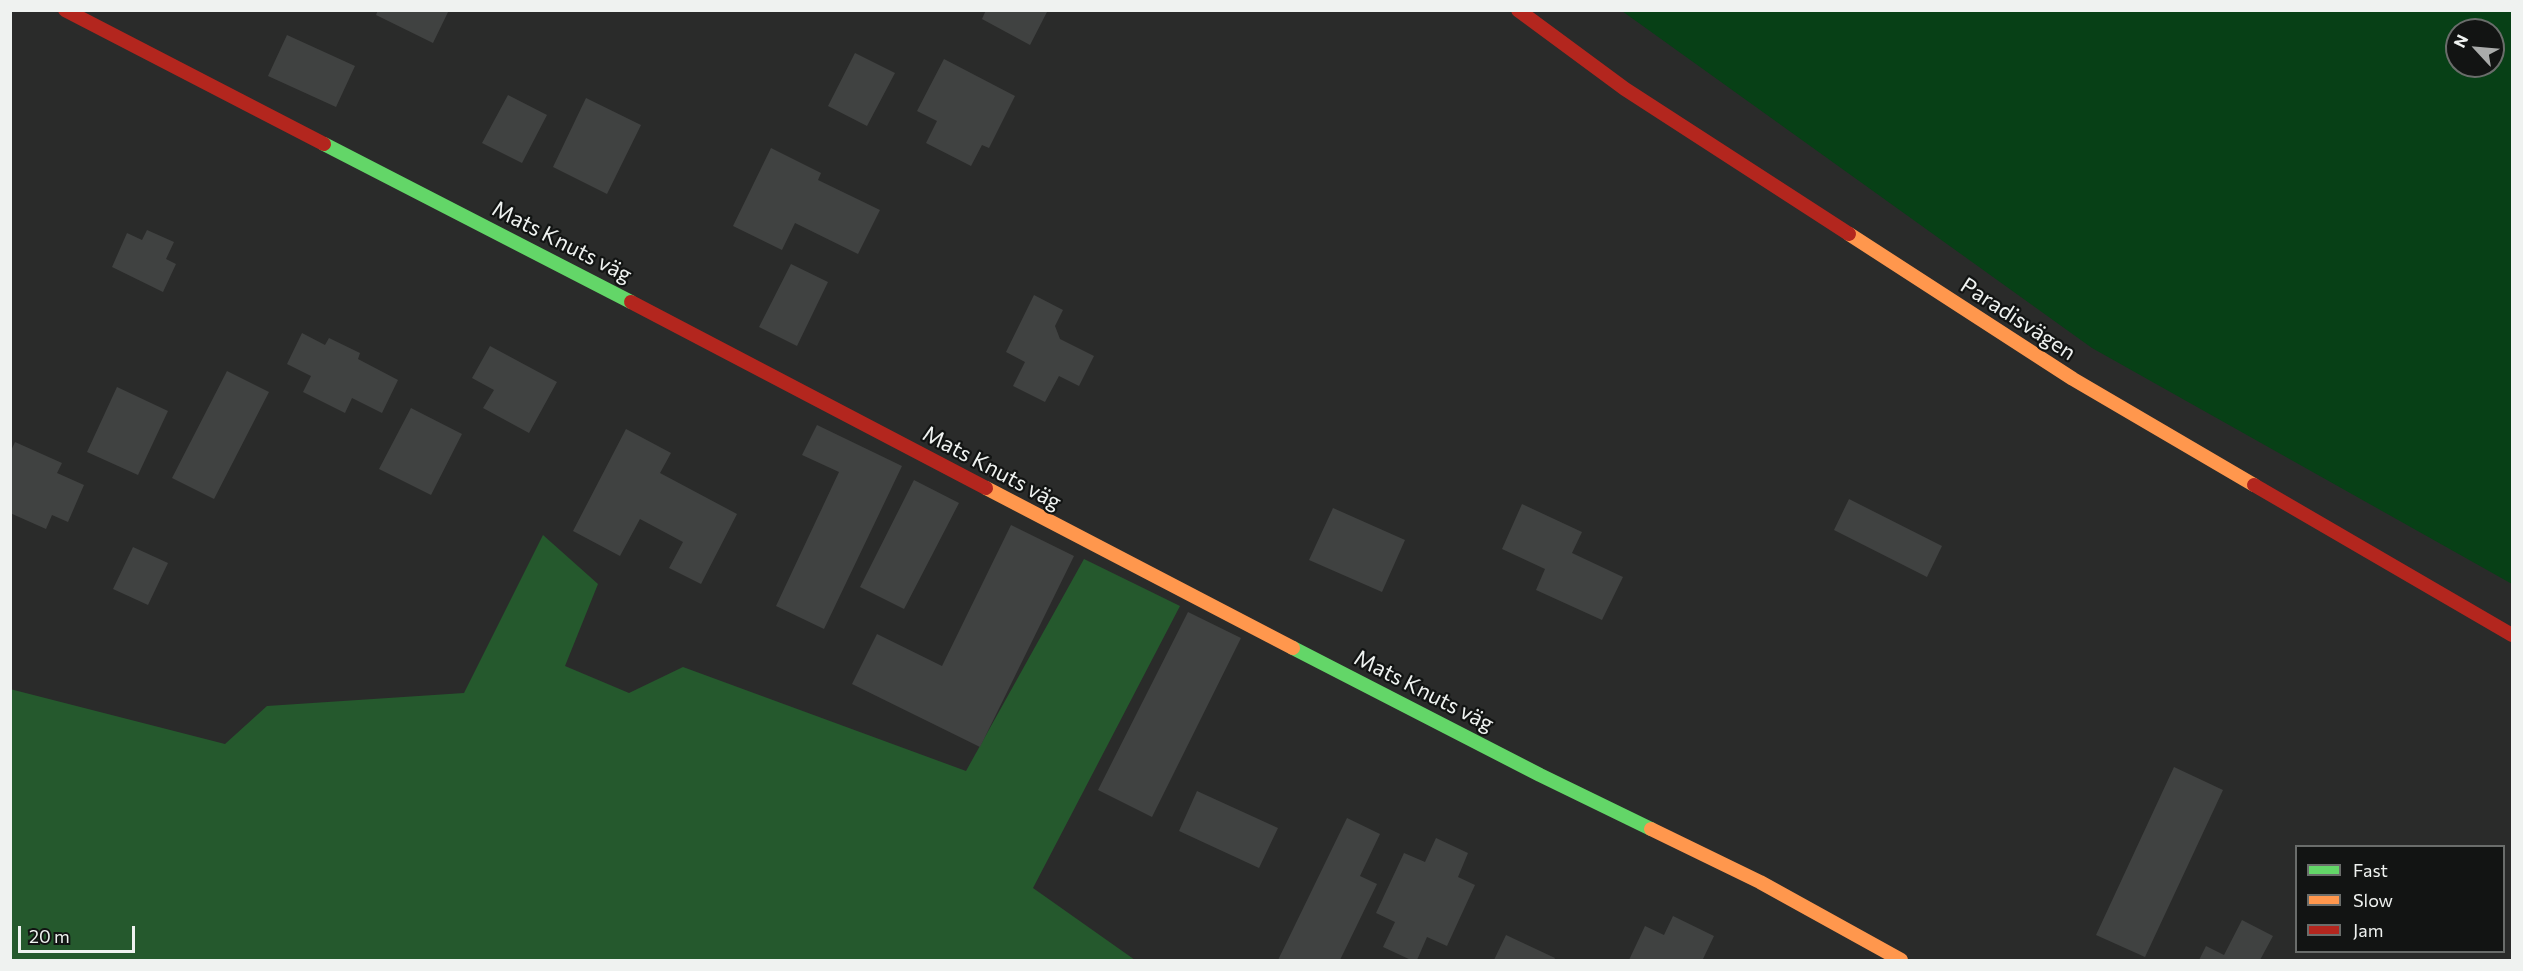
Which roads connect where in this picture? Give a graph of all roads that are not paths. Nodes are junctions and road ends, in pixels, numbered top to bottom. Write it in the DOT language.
graph roads {
  1 [pos="65,10"];
  2 [pos="1518,10"];
  3 [pos="2512,635"];
  4 [pos="1901,960"];
  1 -- 4 [label="street, Mats Knuts väg"];
  2 -- 3 [label="street, Paradisvägen"];
}
